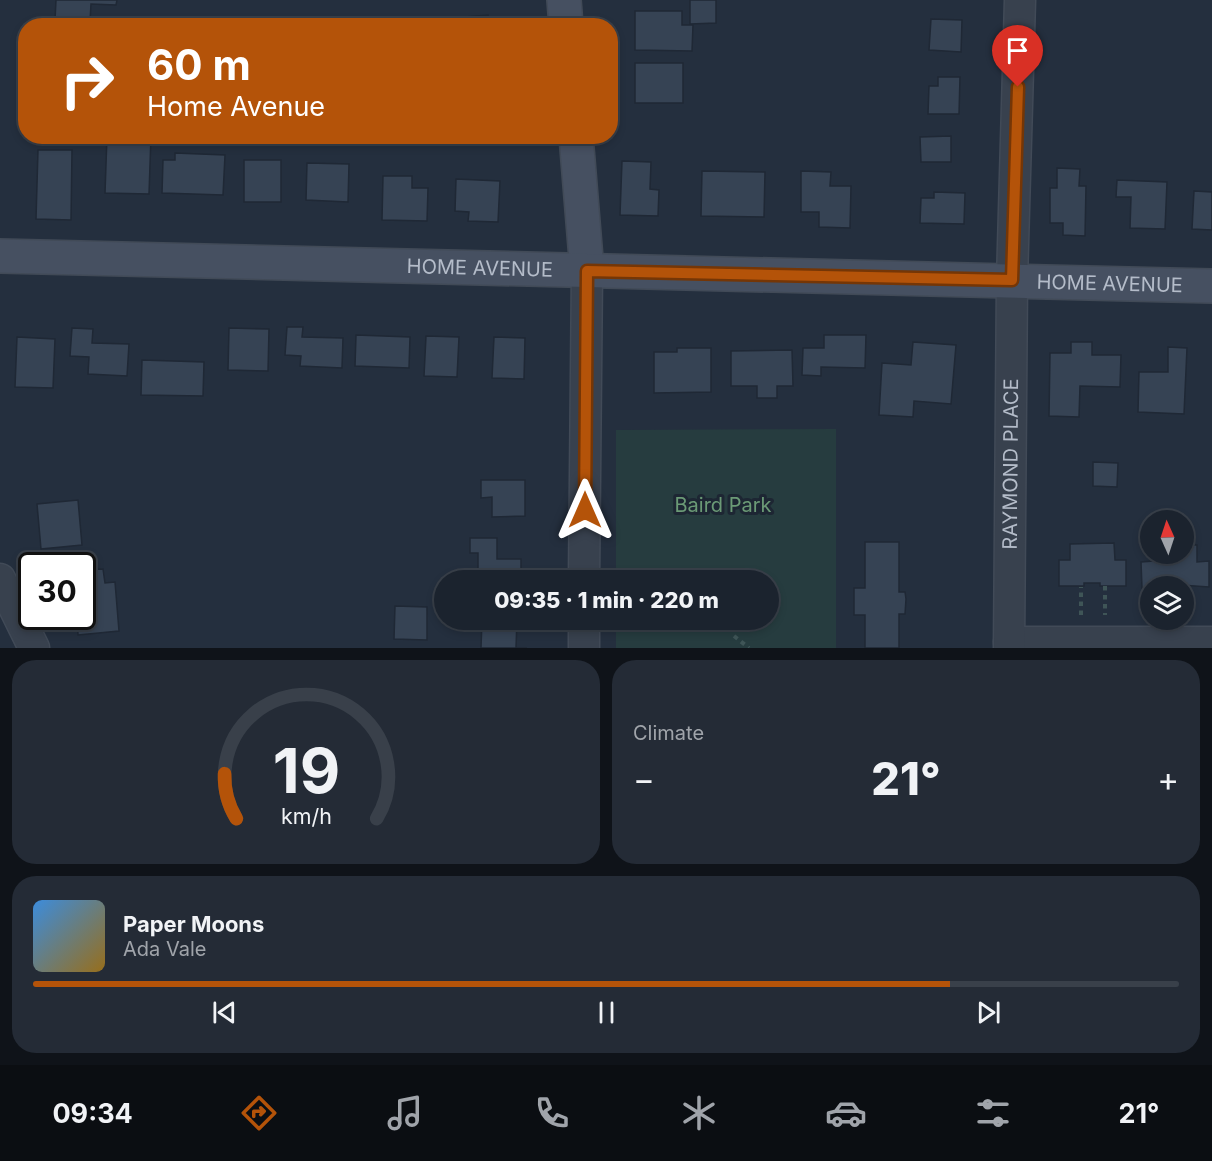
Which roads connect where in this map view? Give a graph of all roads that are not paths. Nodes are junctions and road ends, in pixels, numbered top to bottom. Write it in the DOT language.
graph roads {
  1 [pos="564,0"];
  2 [pos="1020,0"];
  3 [pos="565,18"];
  4 [pos="577,144"];
  5 [pos="0,256"];
  6 [pos="587,271"];
  7 [pos="1012,280"];
  8 [pos="1212,286"];
  9 [pos="584,570"];
  10 [pos="0,579"];
  11 [pos="584,630"];
  12 [pos="1212,642"];
  13 [pos="1009,645"];
  14 [pos="34,648"];
  15 [pos="584,648"];
  1 -- 3 [label="main road"];
  2 -- 7 [label="street, RAYMOND PLACE"];
  4 -- 6 [label="main road"];
  5 -- 6 [label="main road, HOME AVENUE"];
  6 -- 7 [label="main road, HOME AVENUE"];
  6 -- 9 [label="street"];
  7 -- 8 [label="main road, HOME AVENUE"];
  7 -- 13 [label="street, RAYMOND PLACE"];
  10 -- 14 [label="street"];
  11 -- 15 [label="street"];
  12 -- 13 [label="street"];
}
